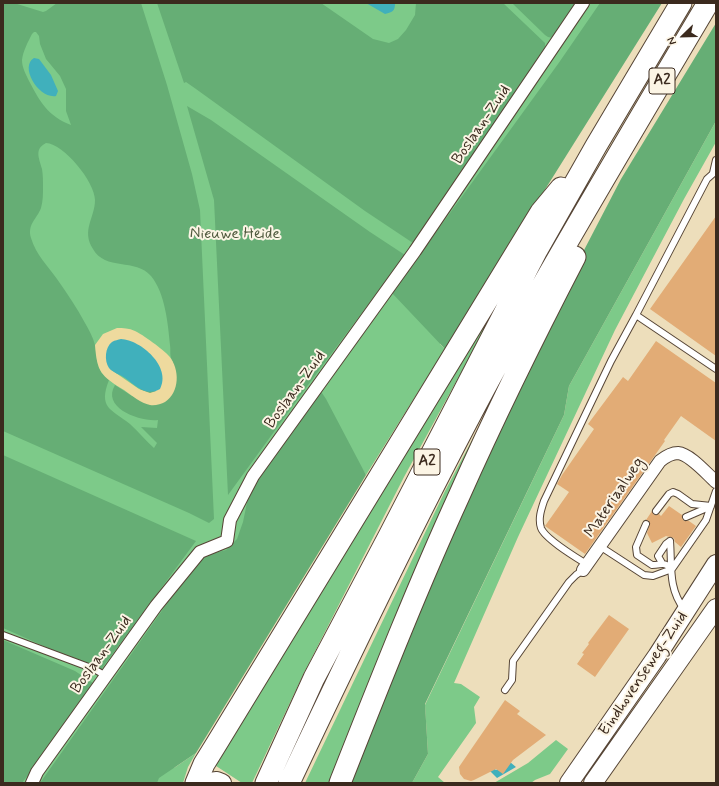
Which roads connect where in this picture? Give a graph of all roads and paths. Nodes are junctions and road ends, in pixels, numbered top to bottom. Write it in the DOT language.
graph roads {
  1 [pos="582,3"];
  2 [pos="682,3"];
  3 [pos="708,4"];
  4 [pos="596,146"];
  5 [pos="617,157"];
  6 [pos="716,160"];
  7 [pos="714,172"];
  8 [pos="636,314"];
  9 [pos="716,369"];
  10 [pos="716,482"];
  11 [pos="716,491"];
  12 [pos="711,506"];
  13 [pos="656,511"];
  14 [pos="686,517"];
  15 [pos="646,524"];
  16 [pos="601,547"];
  17 [pos="662,563"];
  18 [pos="716,564"];
  19 [pos="586,568"];
  20 [pos="672,569"];
  21 [pos="716,608"];
  22 [pos="686,612"];
  23 [pos="3,635"];
  24 [pos="106,676"];
  25 [pos="505,690"];
  26 [pos="32,783"];
  27 [pos="196,783"];
  28 [pos="202,783"];
  29 [pos="222,783"];
  30 [pos="266,783"];
  31 [pos="290,783"];
  32 [pos="340,783"];
  33 [pos="569,783"];
  34 [pos="593,783"];
  1 -- 24 [label="street, Boslaan-Zuid"];
  2 -- 4 [label="highway, A2"];
  3 -- 5 [label="highway, A2"];
  4 -- 27 [label="highway, A2"];
  4 -- 30 [label="highway, A2"];
  5 -- 31 [label="highway, A2"];
  5 -- 32 [label="highway, A2"];
  6 -- 7 [label="lane"];
  7 -- 8 [label="lane"];
  8 -- 9 [label="lane"];
  8 -- 19 [label="lane"];
  10 -- 16 [label="street, Materiaalweg"];
  11 -- 12 [label="lane"];
  12 -- 13 [label="lane"];
  12 -- 14 [label="lane"];
  12 -- 20 [label="lane"];
  15 -- 17 [label="lane"];
  16 -- 19 [label="street, Materiaalweg"];
  16 -- 20 [label="lane"];
  17 -- 20 [label="lane"];
  17 -- 20 [label="lane"];
  18 -- 22 [label="main road, Eindhovenseweg-Zuid"];
  19 -- 25 [label="lane"];
  20 -- 22 [label="lane"];
  21 -- 34 [label="main road, Eindhovenseweg-Zuid"];
  22 -- 33 [label="main road, Eindhovenseweg-Zuid"];
  23 -- 24 [label="lane"];
  24 -- 26 [label="street, Boslaan-Zuid"];
  28 -- 29 [label="main road"];
}
